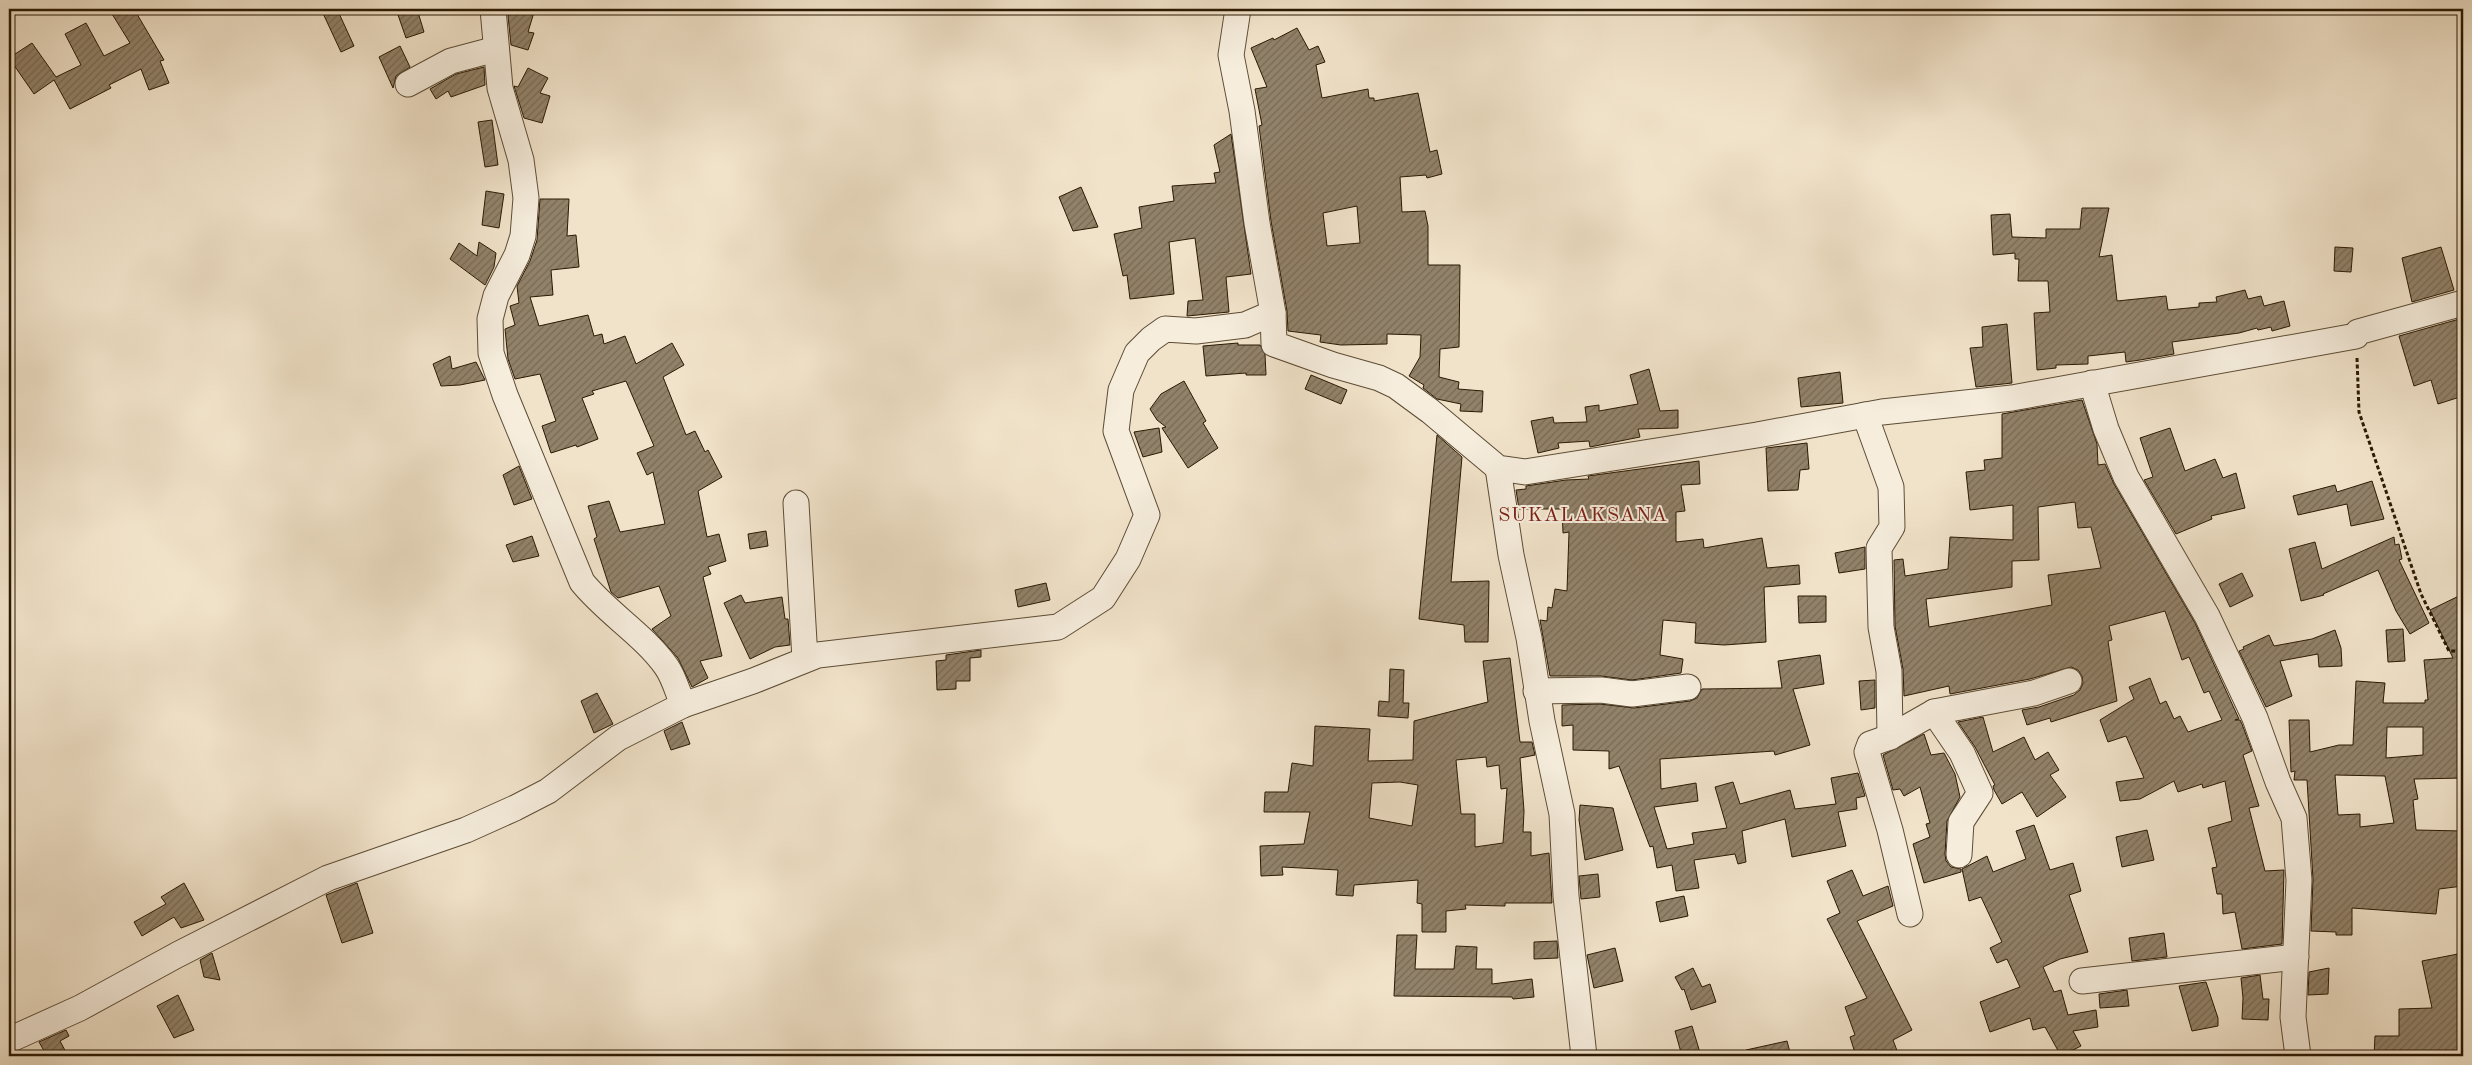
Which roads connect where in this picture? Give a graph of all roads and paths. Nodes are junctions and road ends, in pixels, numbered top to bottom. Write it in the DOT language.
graph roads {
  1 [pos="493,9"];
  2 [pos="1238,9"];
  3 [pos="496,49"];
  4 [pos="408,84"];
  5 [pos="2463,303"];
  6 [pos="1273,313"];
  7 [pos="2356,336"];
  8 [pos="2092,383"];
  9 [pos="1865,415"];
  10 [pos="1498,468"];
  11 [pos="796,503"];
  12 [pos="2463,651"];
  13 [pos="805,659"];
  14 [pos="2069,681"];
  15 [pos="1688,687"];
  16 [pos="1536,691"];
  17 [pos="683,705"];
  18 [pos="1934,712"];
  19 [pos="1890,737"];
  20 [pos="1959,855"];
  21 [pos="1910,914"];
  22 [pos="2296,957"];
  23 [pos="2082,981"];
  24 [pos="9,1040"];
  25 [pos="1584,1056"];
  26 [pos="2298,1056"];
  1 -- 3 [label="street"];
  2 -- 6 [label="street"];
  3 -- 4 [label="street"];
  3 -- 17 [label="street"];
  5 -- 7 [label="street"];
  6 -- 10 [label="street"];
  6 -- 13 [label="street"];
  7 -- 8 [label="street"];
  7 -- 12 [label="path"];
  8 -- 9 [label="street"];
  8 -- 22 [label="street"];
  9 -- 10 [label="street"];
  9 -- 19 [label="street"];
  10 -- 16 [label="street"];
  11 -- 13 [label="street"];
  13 -- 17 [label="street"];
  14 -- 18 [label="street"];
  15 -- 16 [label="street"];
  16 -- 25 [label="street"];
  17 -- 24 [label="street"];
  18 -- 19 [label="street"];
  18 -- 20 [label="street"];
  19 -- 21 [label="street"];
  22 -- 23 [label="street"];
  22 -- 26 [label="street"];
}
